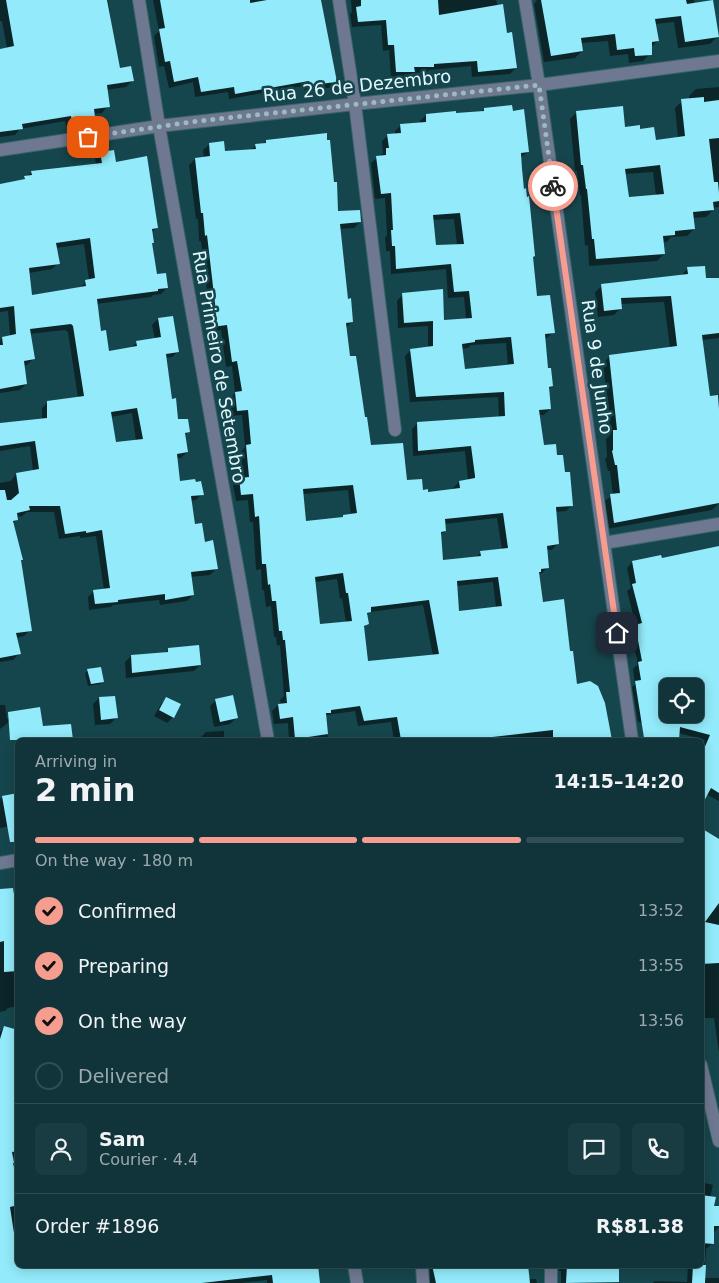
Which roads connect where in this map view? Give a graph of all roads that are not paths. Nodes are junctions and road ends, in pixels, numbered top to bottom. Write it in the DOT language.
graph roads {
  1 [pos="139,0"];
  2 [pos="339,0"];
  3 [pos="525,0"];
  4 [pos="719,61"];
  5 [pos="539,85"];
  6 [pos="355,104"];
  7 [pos="159,126"];
  8 [pos="0,150"];
  9 [pos="395,430"];
  10 [pos="719,524"];
  11 [pos="604,543"];
  12 [pos="268,738"];
  13 [pos="632,738"];
  14 [pos="15,860"];
  15 [pos="0,863"];
  16 [pos="704,1078"];
  17 [pos="719,1142"];
  18 [pos="354,1268"];
  19 [pos="422,1268"];
  20 [pos="551,1268"];
  21 [pos="357,1283"];
  22 [pos="423,1283"];
  23 [pos="551,1283"];
  1 -- 7 [label="street, Rua Primeiro de Setembro"];
  2 -- 6 [label="street"];
  3 -- 5 [label="street, Rua 9 de Junho"];
  4 -- 5 [label="street, Rua 26 de Dezembro"];
  5 -- 6 [label="street, Rua 26 de Dezembro"];
  5 -- 11 [label="street, Rua 9 de Junho"];
  6 -- 7 [label="street, Rua 26 de Dezembro"];
  6 -- 9 [label="street"];
  7 -- 8 [label="street, Rua 26 de Dezembro"];
  7 -- 12 [label="street, Rua Primeiro de Setembro"];
  10 -- 11 [label="street"];
  11 -- 13 [label="street, Rua 9 de Junho"];
  14 -- 15 [label="street"];
  16 -- 17 [label="street"];
  18 -- 21 [label="street"];
  19 -- 22 [label="street"];
  20 -- 23 [label="street"];
}
